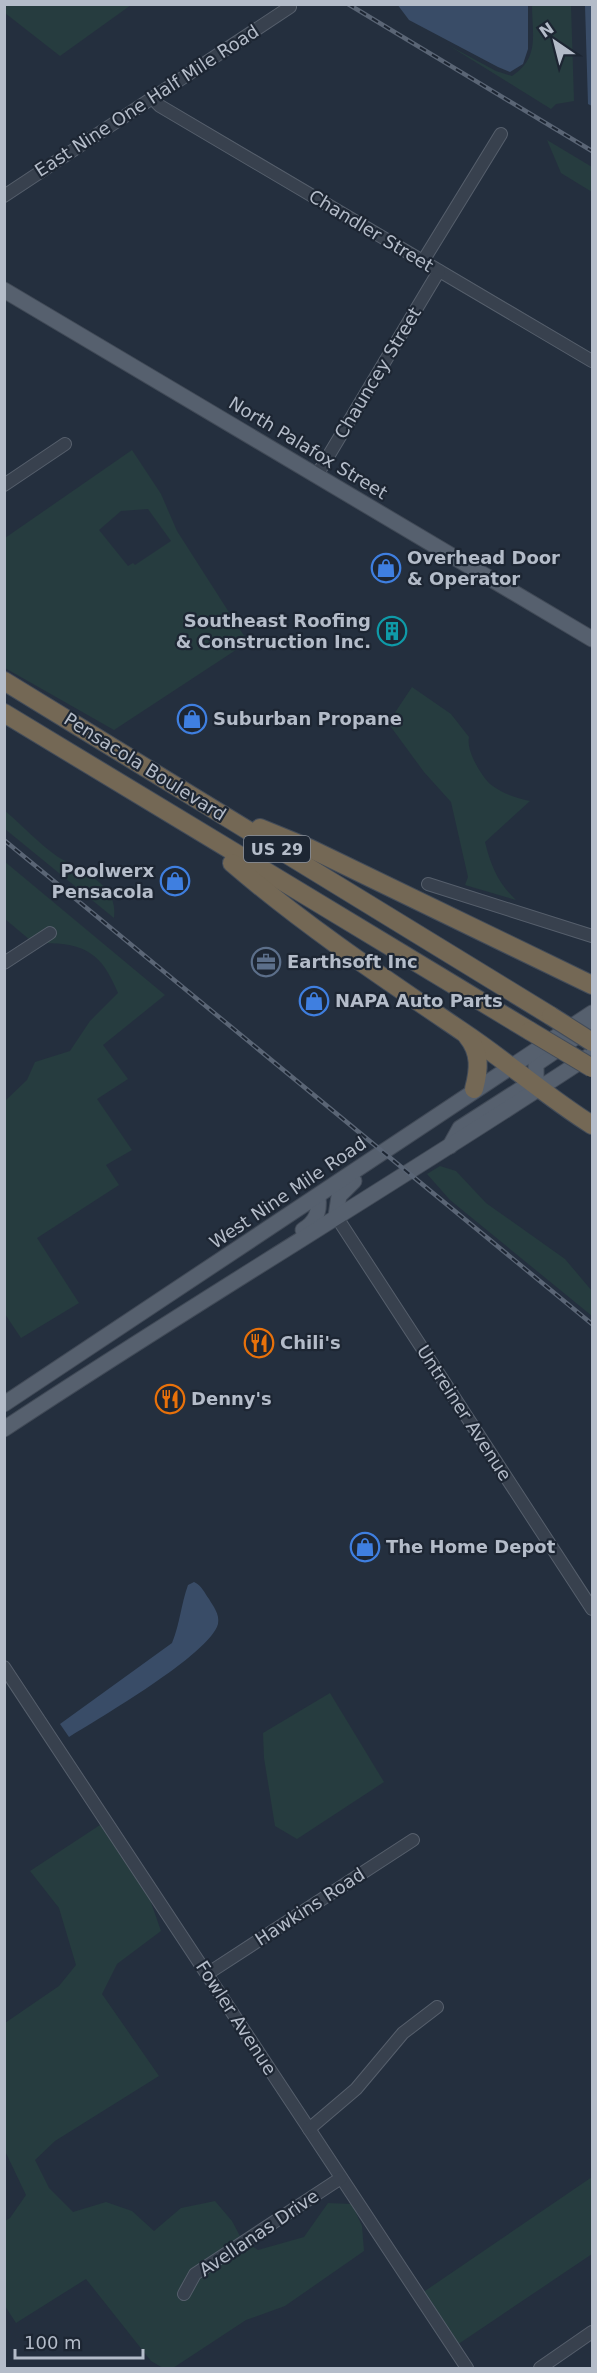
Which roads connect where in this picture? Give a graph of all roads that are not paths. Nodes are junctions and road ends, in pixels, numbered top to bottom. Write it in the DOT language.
graph roads {
  1 [pos="290,7"];
  2 [pos="152,98"];
  3 [pos="501,134"];
  4 [pos="4,196"];
  5 [pos="423,261"];
  6 [pos="440,271"];
  7 [pos="4,290"];
  8 [pos="592,361"];
  9 [pos="65,444"];
  10 [pos="317,475"];
  11 [pos="4,484"];
  12 [pos="592,639"];
  13 [pos="4,681"];
  14 [pos="4,713"];
  15 [pos="38,733"];
  16 [pos="139,761"];
  17 [pos="221,812"];
  18 [pos="194,830"];
  19 [pos="428,884"];
  20 [pos="50,933"];
  21 [pos="592,936"];
  22 [pos="4,963"];
  23 [pos="592,985"];
  24 [pos="592,1013"];
  25 [pos="592,1026"];
  26 [pos="464,1033"];
  27 [pos="592,1042"];
  28 [pos="592,1054"];
  29 [pos="510,1066"];
  30 [pos="592,1068"];
  31 [pos="536,1083"];
  32 [pos="474,1089"];
  33 [pos="592,1125"];
  34 [pos="376,1158"];
  35 [pos="318,1197"];
  36 [pos="336,1216"];
  37 [pos="242,1276"];
  38 [pos="107,1337"];
  39 [pos="4,1404"];
  40 [pos="4,1418"];
  41 [pos="4,1429"];
  42 [pos="592,1609"];
  43 [pos="4,1667"];
  44 [pos="413,1840"];
  45 [pos="207,1974"];
  46 [pos="437,2007"];
  47 [pos="309,2129"];
  48 [pos="341,2178"];
  49 [pos="184,2294"];
  50 [pos="592,2332"];
  51 [pos="467,2368"];
  52 [pos="540,2368"];
  1 -- 2 [label="street, East Nine One Half Mile Road"];
  2 -- 4 [label="street, East Nine One Half Mile Road"];
  2 -- 5 [label="street, Chandler Street"];
  3 -- 5 [label="street"];
  5 -- 6 [label="street, Chandler Street"];
  6 -- 8 [label="street, Chandler Street"];
  6 -- 10 [label="street, Chauncey Street"];
  7 -- 10 [label="main road, North Palafox Street"];
  9 -- 11 [label="street"];
  10 -- 12 [label="main road, North Palafox Street"];
  13 -- 16 [label="highway, Pensacola Boulevard / US 29"];
  14 -- 15 [label="highway, Pensacola Boulevard / US 29"];
  15 -- 16 [label="highway"];
  15 -- 18 [label="highway, Pensacola Boulevard / US 29"];
  16 -- 17 [label="highway, Pensacola Boulevard / US 29"];
  17 -- 23 [label="highway"];
  17 -- 27 [label="highway, Pensacola Boulevard / US 29, bridge"];
  18 -- 26 [label="highway"];
  18 -- 30 [label="highway, Pensacola Boulevard / US 29, bridge"];
  19 -- 21 [label="street"];
  20 -- 22 [label="street"];
  24 -- 29 [label="main road, West Nine Mile Road"];
  25 -- 31 [label="main road"];
  26 -- 29 [label="highway"];
  26 -- 32 [label="highway"];
  27 -- 31 [label="main road"];
  28 -- 31 [label="main road"];
  29 -- 31 [label="highway"];
  29 -- 32 [label="main road, West Nine Mile Road"];
  31 -- 33 [label="highway"];
  31 -- 36 [label="main road"];
  32 -- 34 [label="main road, West Nine Mile Road"];
  34 -- 35 [label="main road, West Nine Mile Road"];
  34 -- 36 [label="main road"];
  35 -- 37 [label="main road"];
  35 -- 38 [label="main road, West Nine Mile Road"];
  36 -- 37 [label="main road"];
  36 -- 42 [label="street, Untreiner Avenue"];
  37 -- 41 [label="main road"];
  38 -- 39 [label="main road, West Nine Mile Road"];
  38 -- 40 [label="main road"];
  43 -- 45 [label="street, Fowler Avenue"];
  44 -- 45 [label="street, Hawkins Road"];
  45 -- 47 [label="street, Fowler Avenue"];
  46 -- 47 [label="street"];
  47 -- 48 [label="street, Fowler Avenue"];
  48 -- 49 [label="street, Avellanas Drive"];
  48 -- 51 [label="street, Fowler Avenue"];
  50 -- 52 [label="street"];
}
